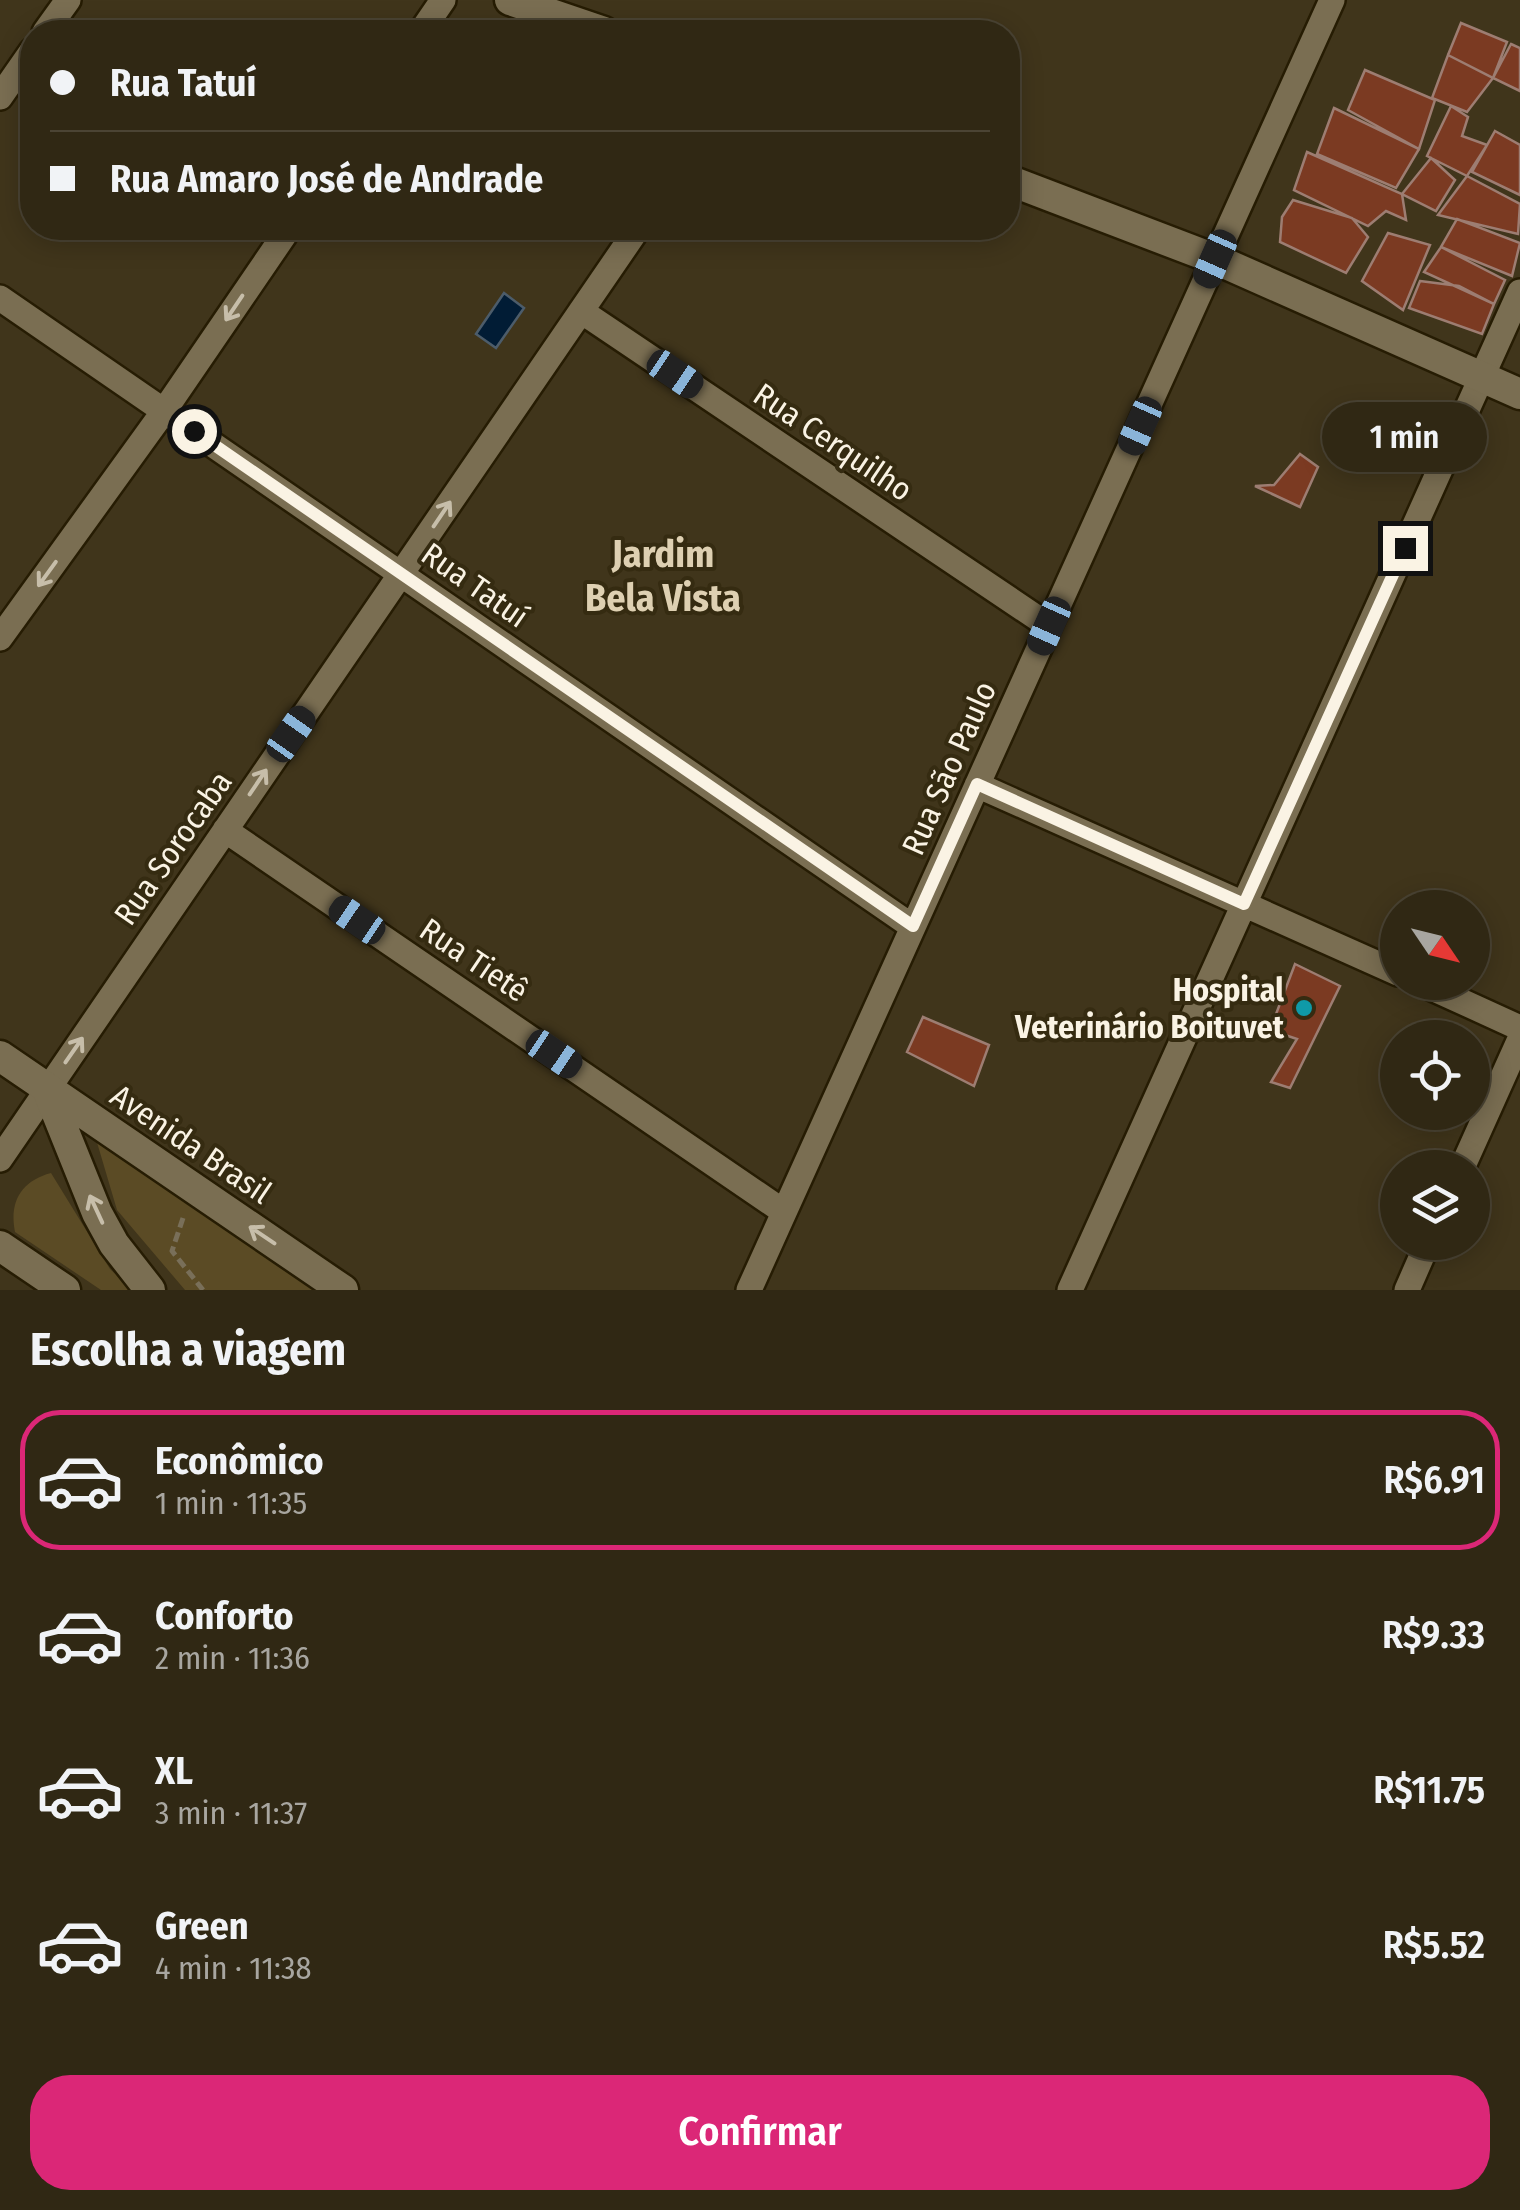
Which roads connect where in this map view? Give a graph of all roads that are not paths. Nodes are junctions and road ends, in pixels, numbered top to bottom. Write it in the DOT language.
graph roads {
  1 [pos="510,0"];
  2 [pos="1332,0"];
  3 [pos="569,20"];
  4 [pos="20,67"];
  5 [pos="0,96"];
  6 [pos="1020,185"];
  7 [pos="280,240"];
  8 [pos="630,240"];
  9 [pos="1215,259"];
  10 [pos="1520,292"];
  11 [pos="0,298"];
  12 [pos="581,311"];
  13 [pos="1482,377"];
  14 [pos="1520,394"];
  15 [pos="164,411"];
  16 [pos="401,574"];
  17 [pos="1049,626"];
  18 [pos="0,638"];
  19 [pos="977,784"];
  20 [pos="226,830"];
  21 [pos="1244,904"];
  22 [pos="913,926"];
  23 [pos="1380,965"];
  24 [pos="1459,1000"];
  25 [pos="1520,1028"];
  26 [pos="1520,1040"];
  27 [pos="0,1056"];
  28 [pos="47,1089"];
  29 [pos="1470,1150"];
  30 [pos="0,1160"];
  31 [pos="784,1212"];
  32 [pos="0,1246"];
  33 [pos="1420,1260"];
  34 [pos="65,1290"];
  35 [pos="150,1290"];
  36 [pos="343,1290"];
  37 [pos="750,1290"];
  38 [pos="1070,1290"];
  39 [pos="1407,1290"];
  1 -- 3 [label="street"];
  2 -- 9 [label="street, Rua São Paulo"];
  4 -- 5 [label="street"];
  6 -- 9 [label="street"];
  7 -- 15 [label="street, one-way"];
  8 -- 12 [label="street, Rua Sorocaba"];
  9 -- 13 [label="street"];
  9 -- 17 [label="street, Rua São Paulo"];
  10 -- 13 [label="street"];
  11 -- 15 [label="street, Rua Tatuí"];
  16 -- 12 [label="street, Rua Sorocaba, one-way"];
  12 -- 17 [label="street, Rua Cerquilho"];
  13 -- 14 [label="street"];
  13 -- 21 [label="street"];
  15 -- 16 [label="street, Rua Tatuí"];
  15 -- 18 [label="street, one-way"];
  20 -- 16 [label="street, Rua Sorocaba, one-way"];
  16 -- 22 [label="street, Rua Tatuí"];
  17 -- 19 [label="street, Rua São Paulo"];
  19 -- 21 [label="street"];
  19 -- 22 [label="street, Rua São Paulo"];
  28 -- 20 [label="street, Rua Sorocaba, one-way"];
  20 -- 31 [label="street, Rua Tietê"];
  21 -- 23 [label="street"];
  21 -- 38 [label="street"];
  22 -- 31 [label="street, Rua São Paulo"];
  24 -- 25 [label="street"];
  26 -- 29 [label="street"];
  27 -- 28 [label="street, Avenida Brasil"];
  28 -- 30 [label="street, Rua Sorocaba"];
  35 -- 28 [label="street, one-way"];
  36 -- 28 [label="street, Avenida Brasil, one-way"];
  31 -- 37 [label="street, Rua São Paulo"];
  32 -- 34 [label="street"];
  33 -- 39 [label="street"];
}
